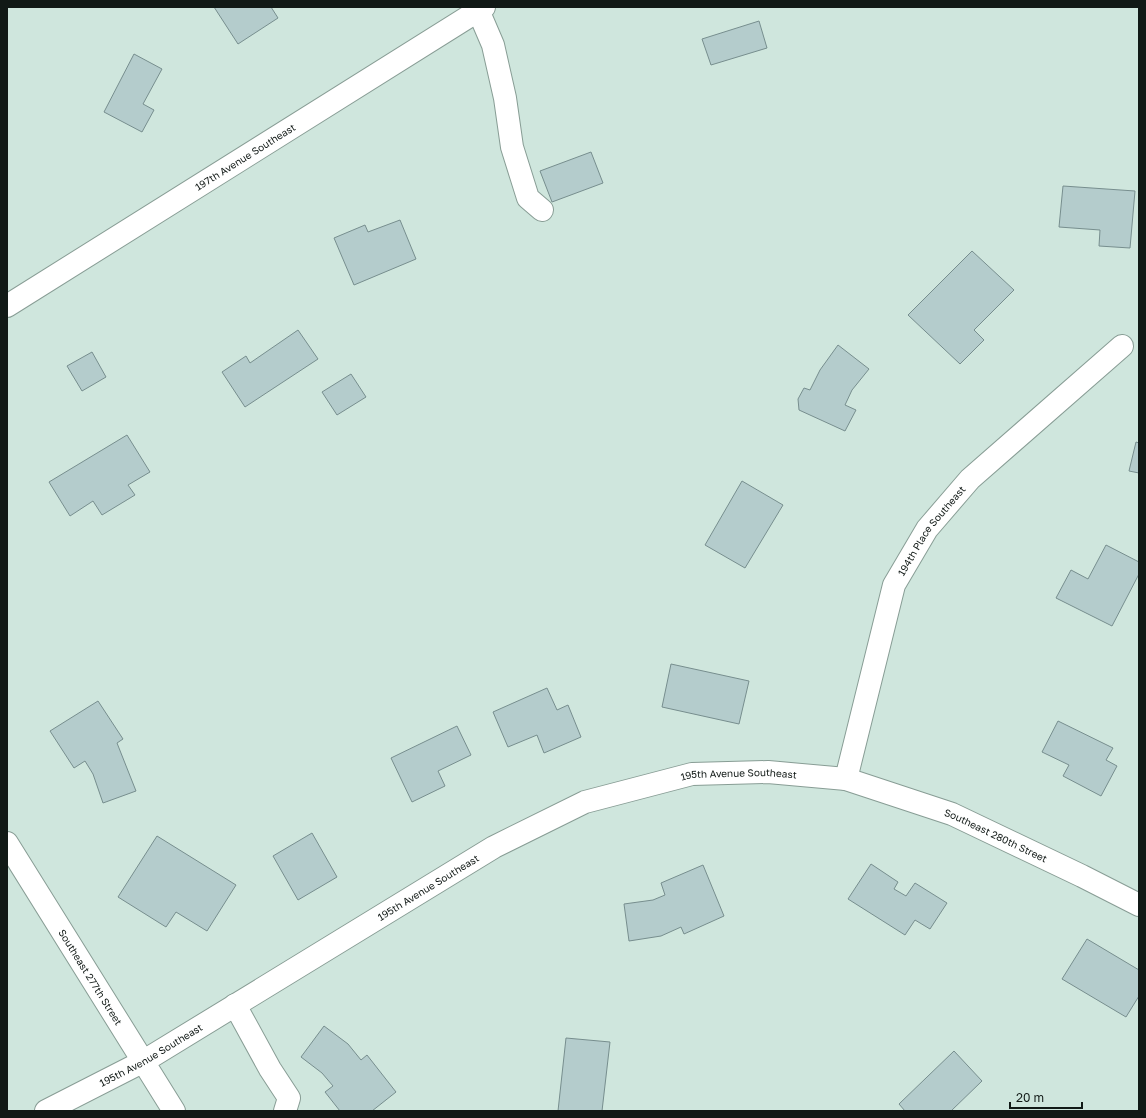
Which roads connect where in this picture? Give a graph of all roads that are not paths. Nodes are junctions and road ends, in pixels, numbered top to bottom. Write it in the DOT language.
graph roads {
  1 [pos="481,9"];
  2 [pos="542,210"];
  3 [pos="7,306"];
  4 [pos="1122,346"];
  5 [pos="846,779"];
  6 [pos="7,842"];
  7 [pos="1139,905"];
  8 [pos="235,1005"];
  9 [pos="144,1061"];
  10 [pos="46,1111"];
  11 [pos="174,1111"];
  12 [pos="285,1111"];
  1 -- 2 [label="street"];
  1 -- 3 [label="street, 197th Avenue Southeast"];
  4 -- 5 [label="street, 194th Place Southeast"];
  5 -- 7 [label="street, Southeast 280th Street"];
  5 -- 8 [label="street, 195th Avenue Southeast"];
  6 -- 9 [label="street, Southeast 277th Street"];
  8 -- 9 [label="street, 195th Avenue Southeast"];
  8 -- 12 [label="street"];
  9 -- 10 [label="street, 195th Avenue Southeast"];
  9 -- 11 [label="street, Southeast 277th Street"];
}
